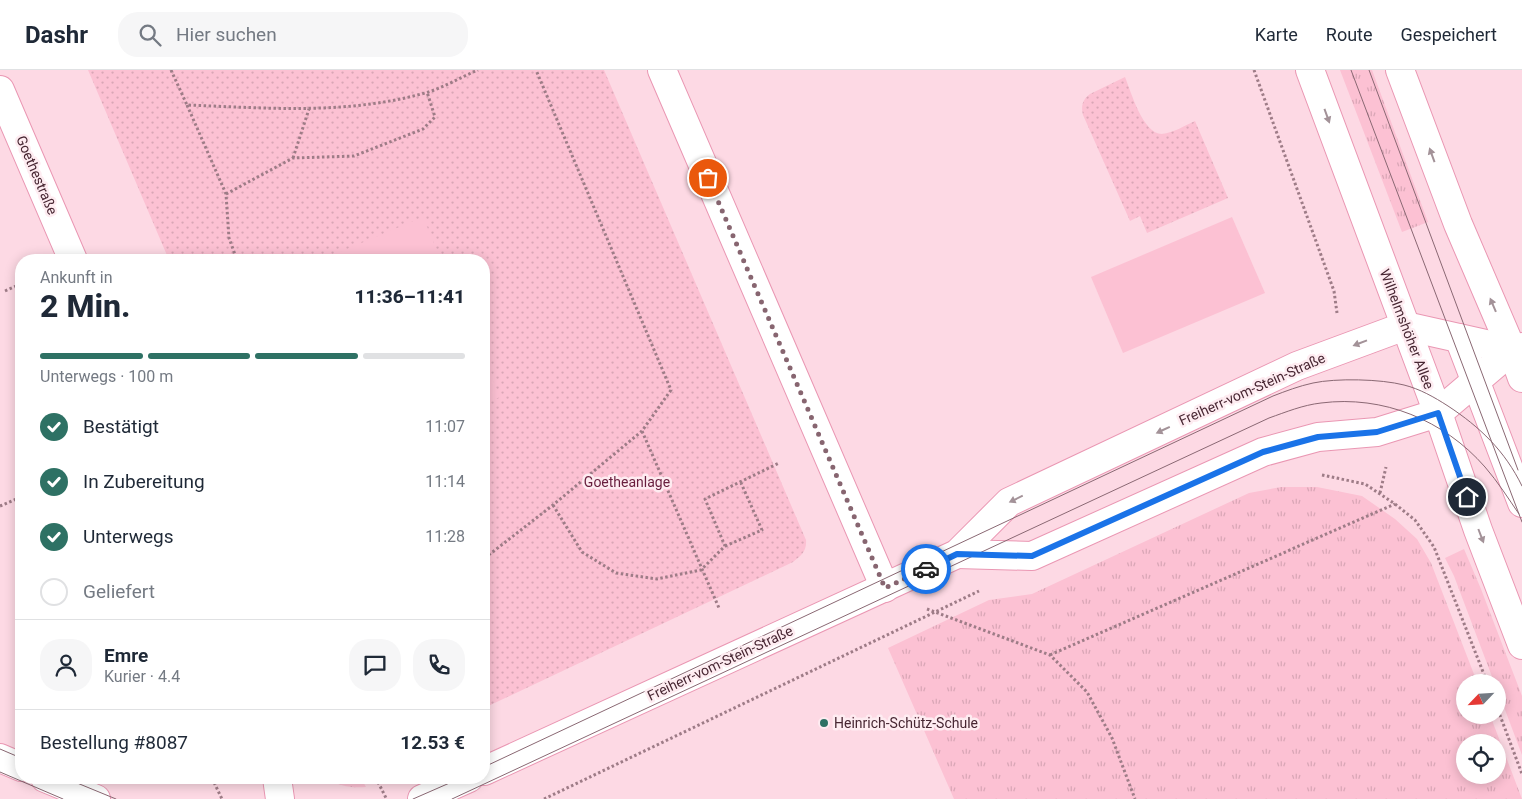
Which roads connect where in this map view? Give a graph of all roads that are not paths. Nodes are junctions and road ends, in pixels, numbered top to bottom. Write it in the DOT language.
graph roads {
  1 [pos="662,70"];
  2 [pos="1310,70"];
  3 [pos="1400,70"];
  4 [pos="0,90"];
  5 [pos="70,254"];
  6 [pos="1405,326"];
  7 [pos="1459,338"];
  8 [pos="1517,349"];
  9 [pos="1522,378"];
  10 [pos="1476,381"];
  11 [pos="1438,413"];
  12 [pos="1522,503"];
  13 [pos="957,554"];
  14 [pos="885,588"];
  15 [pos="1522,645"];
  16 [pos="0,758"];
  17 [pos="15,764"];
  18 [pos="490,768"];
  19 [pos="60,784"];
  20 [pos="278,784"];
  21 [pos="456,784"];
  22 [pos="96,799"];
  23 [pos="280,799"];
  24 [pos="422,799"];
  1 -- 14 [label="street"];
  2 -- 6 [label="street, Wilhelmshöher Allee, one-way"];
  8 -- 3 [label="street, one-way"];
  4 -- 5 [label="street, Goethestraße"];
  6 -- 7 [label="street"];
  6 -- 11 [label="street, Wilhelmshöher Allee"];
  6 -- 13 [label="street, Freiherr-vom-Stein-Straße, one-way"];
  7 -- 8 [label="street"];
  7 -- 10 [label="street"];
  8 -- 9 [label="street"];
  8 -- 10 [label="street, Freiherr-vom-Stein-Straße"];
  10 -- 11 [label="street, Freiherr-vom-Stein-Straße"];
  10 -- 12 [label="street"];
  11 -- 13 [label="street, Freiherr-vom-Stein-Straße"];
  11 -- 15 [label="street, Wilhelmshöher Allee, one-way"];
  13 -- 14 [label="street, Freiherr-vom-Stein-Straße"];
  14 -- 18 [label="street, Freiherr-vom-Stein-Straße"];
  16 -- 17 [label="street"];
  19 -- 22 [label="street"];
  20 -- 23 [label="street"];
  21 -- 24 [label="street"];
}
